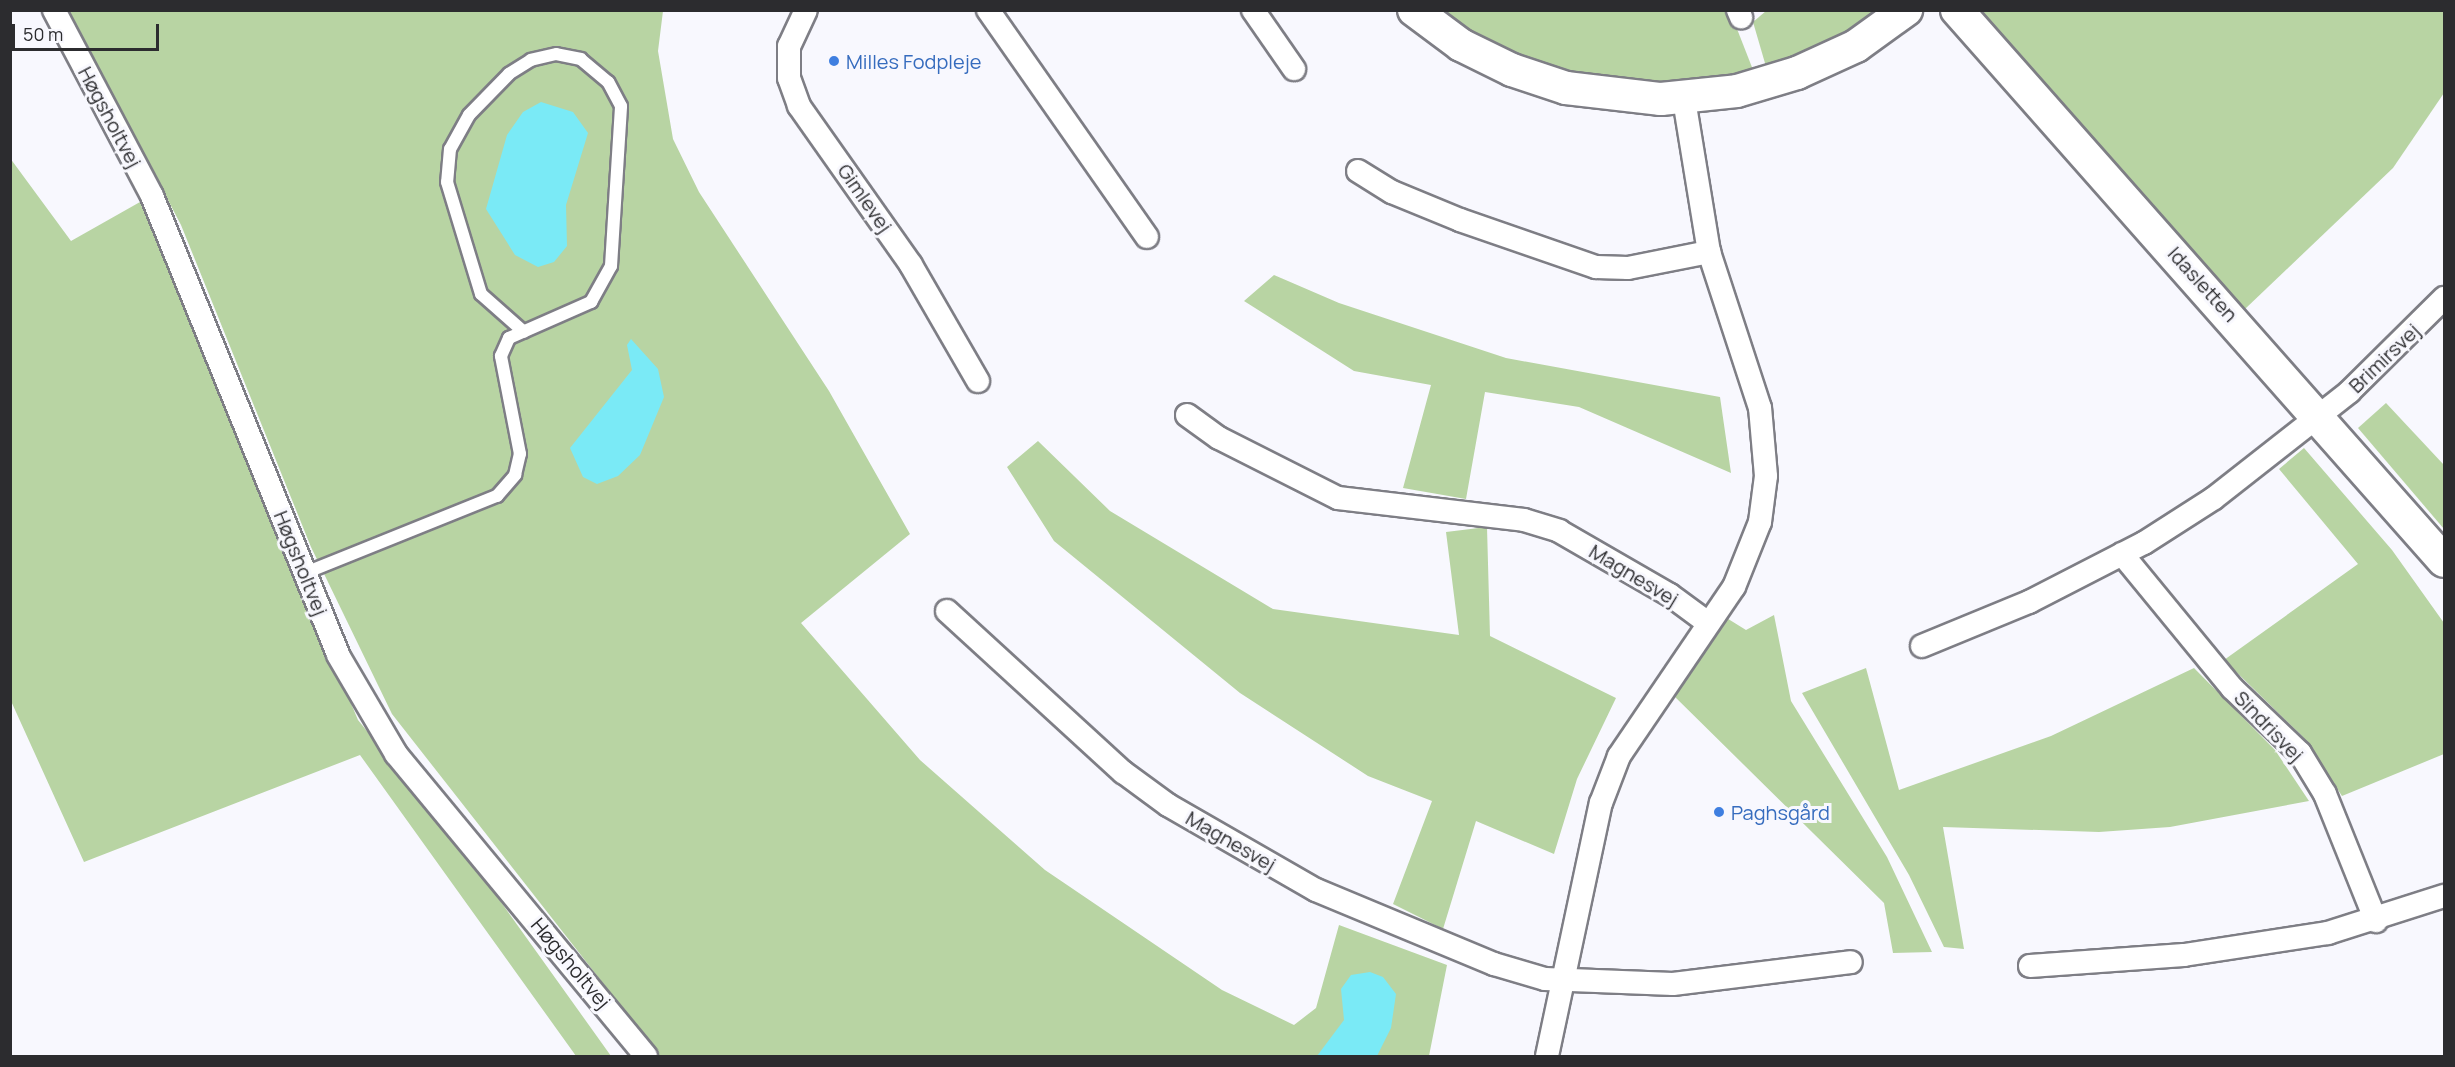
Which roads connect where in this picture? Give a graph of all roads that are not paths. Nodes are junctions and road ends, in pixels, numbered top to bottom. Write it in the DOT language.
graph roads {
  1 [pos="54,10"];
  2 [pos="806,10"];
  3 [pos="988,10"];
  4 [pos="1253,10"];
  5 [pos="1414,10"];
  6 [pos="1906,10"];
  7 [pos="1957,10"];
  8 [pos="1294,69"];
  9 [pos="1684,99"];
  10 [pos="1358,171"];
  11 [pos="1147,237"];
  12 [pos="1709,252"];
  13 [pos="2445,298"];
  14 [pos="524,332"];
  15 [pos="978,381"];
  16 [pos="1187,415"];
  17 [pos="2321,415"];
  18 [pos="2122,554"];
  19 [pos="2445,561"];
  20 [pos="305,573"];
  21 [pos="947,611"];
  22 [pos="1708,623"];
  23 [pos="1922,646"];
  24 [pos="2445,896"];
  25 [pos="2376,921"];
  26 [pos="1851,962"];
  27 [pos="2030,966"];
  28 [pos="1568,980"];
  29 [pos="646,1056"];
  30 [pos="1547,1056"];
  1 -- 20 [label="street, Høgsholtvej"];
  2 -- 15 [label="street, Gimlevej"];
  3 -- 11 [label="street"];
  4 -- 8 [label="street"];
  5 -- 9 [label="street"];
  6 -- 9 [label="street"];
  7 -- 17 [label="street, Idasletten"];
  9 -- 12 [label="street"];
  10 -- 12 [label="street"];
  12 -- 22 [label="street"];
  13 -- 17 [label="street, Brimirsvej"];
  14 -- 14 [label="lane"];
  14 -- 20 [label="lane"];
  16 -- 22 [label="street, Magnesvej"];
  17 -- 18 [label="street"];
  17 -- 19 [label="street, Idasletten"];
  18 -- 23 [label="street"];
  18 -- 25 [label="street, Sindrisvej"];
  20 -- 29 [label="street, Høgsholtvej"];
  21 -- 28 [label="street, Magnesvej"];
  22 -- 28 [label="street"];
  24 -- 25 [label="street"];
  25 -- 27 [label="street"];
  26 -- 28 [label="street, Magnesvej"];
  28 -- 30 [label="street"];
}
